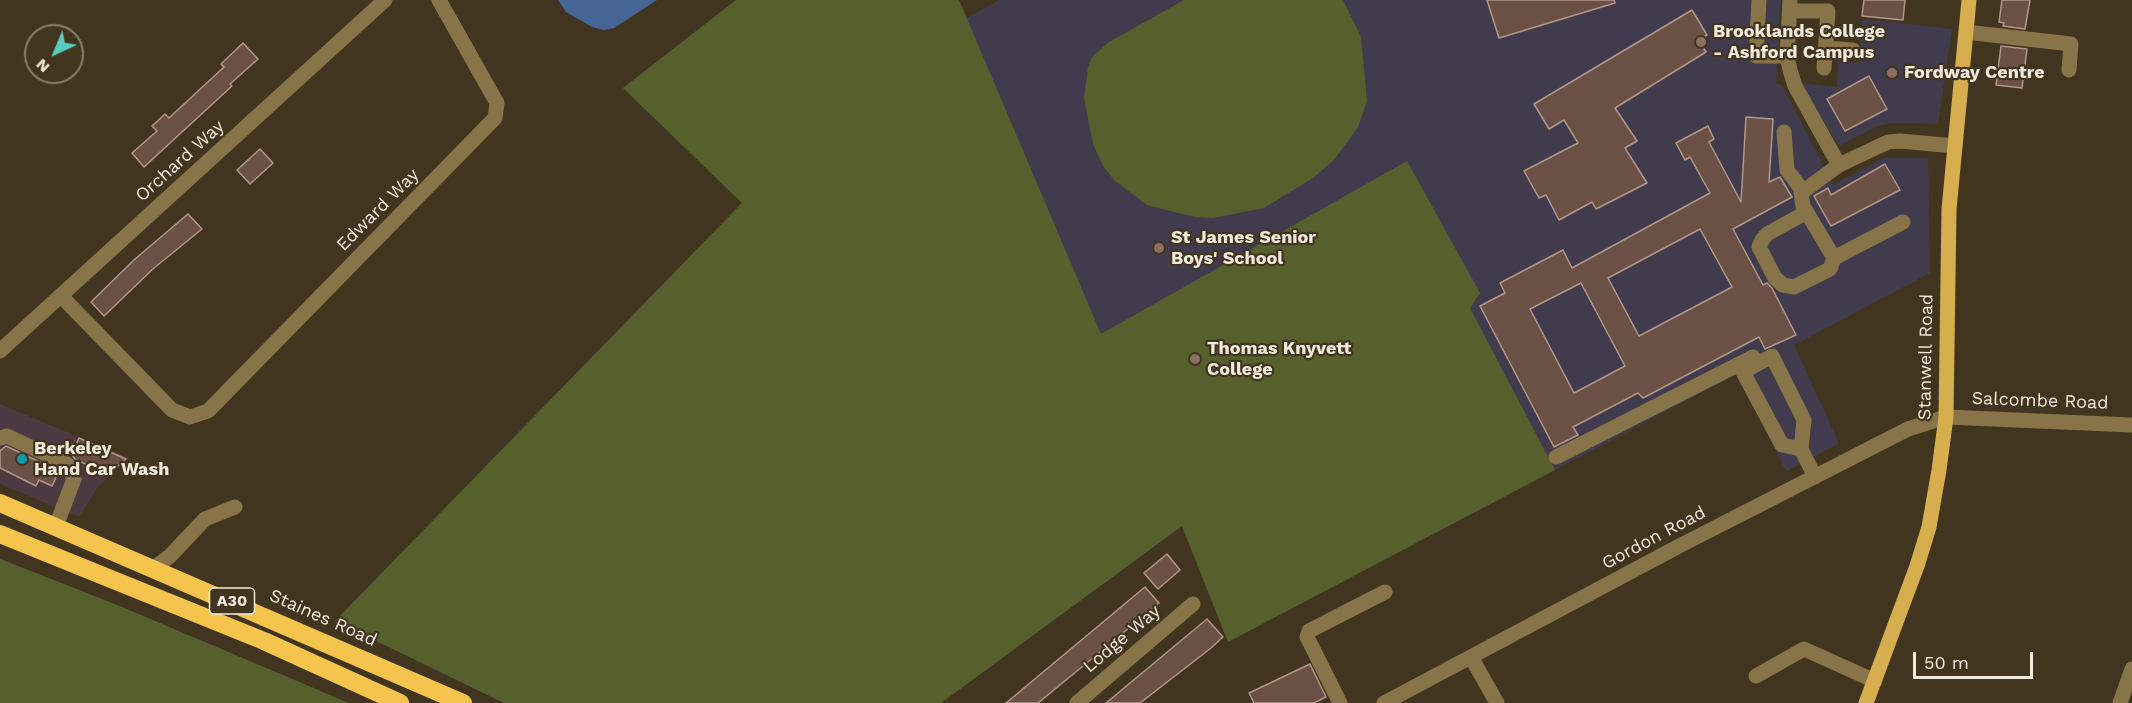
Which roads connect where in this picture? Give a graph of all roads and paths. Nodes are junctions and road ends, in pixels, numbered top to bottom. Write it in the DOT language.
graph roads {
  1 [pos="386,0"];
  2 [pos="439,0"];
  3 [pos="1759,0"];
  4 [pos="1969,0"];
  5 [pos="1790,5"];
  6 [pos="1822,5"];
  7 [pos="1966,32"];
  8 [pos="1826,48"];
  9 [pos="1853,50"];
  10 [pos="1787,56"];
  11 [pos="1824,68"];
  12 [pos="2069,70"];
  13 [pos="1784,132"];
  14 [pos="1955,146"];
  15 [pos="1839,165"];
  16 [pos="1803,191"];
  17 [pos="1808,212"];
  18 [pos="1903,222"];
  19 [pos="1834,258"];
  20 [pos="61,296"];
  21 [pos="0,351"];
  22 [pos="1757,365"];
  23 [pos="1946,417"];
  24 [pos="2132,425"];
  25 [pos="0,438"];
  26 [pos="1801,448"];
  27 [pos="1556,456"];
  28 [pos="1815,477"];
  29 [pos="0,503"];
  30 [pos="235,507"];
  31 [pos="56,526"];
  32 [pos="0,534"];
  33 [pos="154,568"];
  34 [pos="1384,592"];
  35 [pos="1193,604"];
  36 [pos="1471,657"];
  37 [pos="2132,669"];
  38 [pos="1756,676"];
  39 [pos="1875,681"];
  40 [pos="400,703"];
  41 [pos="463,703"];
  42 [pos="1077,703"];
  43 [pos="1340,703"];
  44 [pos="1384,703"];
  45 [pos="1497,703"];
  46 [pos="1866,703"];
  47 [pos="2120,703"];
  1 -- 20 [label="street, Orchard Way"];
  2 -- 20 [label="street, Edward Way"];
  3 -- 10 [label="street"];
  4 -- 7 [label="main road, Stanwell Road"];
  5 -- 6 [label="street"];
  5 -- 10 [label="street"];
  6 -- 8 [label="street"];
  7 -- 12 [label="street"];
  7 -- 14 [label="main road, Stanwell Road"];
  8 -- 9 [label="street"];
  8 -- 11 [label="street"];
  10 -- 15 [label="street"];
  13 -- 16 [label="street"];
  14 -- 15 [label="street"];
  14 -- 23 [label="main road, Stanwell Road"];
  15 -- 16 [label="street"];
  16 -- 17 [label="street"];
  17 -- 19 [label="street"];
  17 -- 19 [label="street"];
  18 -- 19 [label="street"];
  20 -- 21 [label="street, Orchard Way"];
  22 -- 26 [label="street"];
  22 -- 26 [label="street"];
  22 -- 27 [label="street"];
  23 -- 24 [label="street, Salcombe Road"];
  23 -- 28 [label="street, Gordon Road"];
  23 -- 39 [label="main road, Stanwell Road"];
  25 -- 31 [label="street"];
  26 -- 28 [label="street"];
  28 -- 36 [label="street, Gordon Road"];
  29 -- 31 [label="highway, Staines Road / A30"];
  30 -- 33 [label="street"];
  31 -- 33 [label="highway, Staines Road / A30"];
  32 -- 40 [label="highway, A30"];
  33 -- 41 [label="highway, Staines Road / A30"];
  34 -- 43 [label="street"];
  35 -- 42 [label="street, Lodge Way"];
  36 -- 44 [label="street, Gordon Road"];
  36 -- 45 [label="street"];
  37 -- 47 [label="street"];
  38 -- 39 [label="street"];
  39 -- 46 [label="main road, Stanwell Road"];
}
